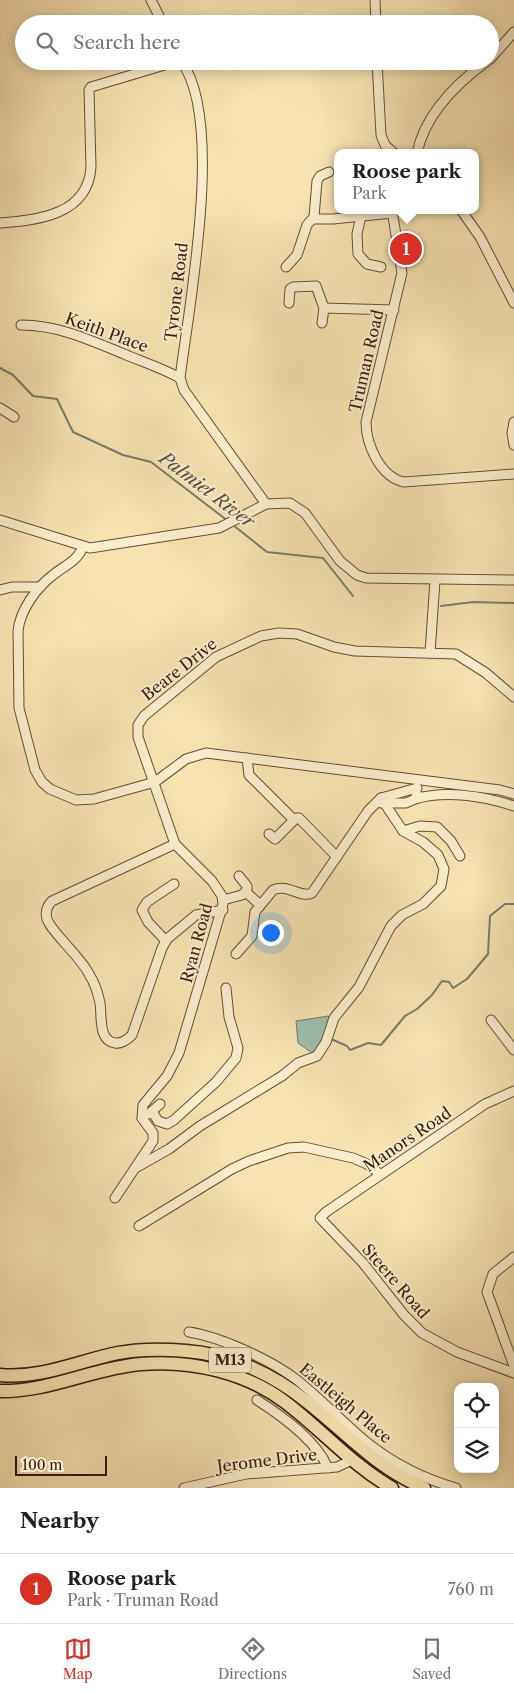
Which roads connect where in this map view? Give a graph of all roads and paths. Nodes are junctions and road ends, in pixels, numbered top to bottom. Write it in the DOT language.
graph roads {
  1 [pos="151,0"];
  2 [pos="375,0"];
  3 [pos="158,15"];
  4 [pos="376,15"];
  5 [pos="514,32"];
  6 [pos="499,49"];
  7 [pos="149,70"];
  8 [pos="188,70"];
  9 [pos="377,70"];
  10 [pos="475,70"];
  11 [pos="388,149"];
  12 [pos="418,149"];
  13 [pos="328,172"];
  14 [pos="373,214"];
  15 [pos="392,214"];
  16 [pos="464,214"];
  17 [pos="361,216"];
  18 [pos="313,219"];
  19 [pos="0,224"];
  20 [pos="286,267"];
  21 [pos="381,267"];
  22 [pos="289,303"];
  23 [pos="514,303"];
  24 [pos="324,308"];
  25 [pos="394,310"];
  26 [pos="322,323"];
  27 [pos="21,325"];
  28 [pos="180,378"];
  29 [pos="0,408"];
  30 [pos="14,418"];
  31 [pos="514,422"];
  32 [pos="514,444"];
  33 [pos="514,474"];
  34 [pos="266,504"];
  35 [pos="0,520"];
  36 [pos="83,546"];
  37 [pos="435,580"];
  38 [pos="514,580"];
  39 [pos="40,587"];
  40 [pos="0,590"];
  41 [pos="430,653"];
  42 [pos="514,697"];
  43 [pos="248,758"];
  44 [pos="155,782"];
  45 [pos="418,784"];
  46 [pos="514,794"];
  47 [pos="415,799"];
  48 [pos="381,801"];
  49 [pos="514,806"];
  50 [pos="294,820"];
  51 [pos="403,831"];
  52 [pos="269,834"];
  53 [pos="175,844"];
  54 [pos="337,856"];
  55 [pos="460,856"];
  56 [pos="239,876"];
  57 [pos="174,884"];
  58 [pos="246,892"];
  59 [pos="223,900"];
  60 [pos="260,905"];
  61 [pos="223,910"];
  62 [pos="166,940"];
  63 [pos="236,954"];
  64 [pos="226,988"];
  65 [pos="491,1020"];
  66 [pos="514,1050"];
  67 [pos="514,1091"];
  68 [pos="160,1104"];
  69 [pos="152,1111"];
  70 [pos="142,1118"];
  71 [pos="137,1167"];
  72 [pos="380,1174"];
  73 [pos="115,1198"];
  74 [pos="320,1218"];
  75 [pos="139,1226"];
  76 [pos="514,1257"];
  77 [pos="189,1332"];
  78 [pos="514,1366"];
  79 [pos="514,1373"];
  80 [pos="0,1376"];
  81 [pos="0,1391"];
  82 [pos="257,1400"];
  83 [pos="352,1460"];
  84 [pos="328,1468"];
  85 [pos="184,1488"];
  86 [pos="392,1488"];
  87 [pos="424,1488"];
  88 [pos="456,1488"];
  1 -- 3 [label="street"];
  2 -- 4 [label="street"];
  5 -- 6 [label="street"];
  7 -- 19 [label="street, Tyrone Road"];
  8 -- 28 [label="street, Tyrone Road"];
  9 -- 11 [label="street"];
  10 -- 12 [label="street"];
  13 -- 18 [label="street"];
  14 -- 17 [label="street, Truman Road"];
  15 -- 25 [label="street, Truman Road"];
  16 -- 23 [label="street"];
  17 -- 18 [label="street, Truman Road"];
  17 -- 21 [label="street"];
  18 -- 20 [label="street"];
  22 -- 24 [label="street"];
  24 -- 25 [label="street"];
  24 -- 26 [label="street"];
  25 -- 33 [label="street, Truman Road"];
  27 -- 28 [label="street, Keith Place"];
  28 -- 34 [label="street"];
  29 -- 30 [label="street"];
  31 -- 32 [label="street"];
  34 -- 36 [label="street"];
  34 -- 37 [label="street"];
  35 -- 36 [label="street"];
  36 -- 39 [label="street"];
  37 -- 38 [label="street"];
  37 -- 41 [label="street"];
  39 -- 40 [label="street"];
  39 -- 44 [label="street"];
  41 -- 42 [label="street, Beare Drive"];
  41 -- 44 [label="street, Beare Drive"];
  43 -- 44 [label="street"];
  43 -- 45 [label="street"];
  43 -- 50 [label="street"];
  44 -- 53 [label="street, Ryan Road"];
  45 -- 46 [label="street"];
  45 -- 47 [label="street"];
  45 -- 48 [label="street"];
  47 -- 48 [label="street"];
  47 -- 49 [label="street"];
  48 -- 51 [label="street"];
  48 -- 54 [label="street"];
  50 -- 52 [label="street"];
  50 -- 54 [label="street"];
  51 -- 55 [label="street"];
  51 -- 71 [label="street"];
  53 -- 59 [label="street, Ryan Road"];
  53 -- 62 [label="street"];
  54 -- 60 [label="street"];
  56 -- 58 [label="street"];
  57 -- 62 [label="street"];
  58 -- 59 [label="street"];
  58 -- 60 [label="street"];
  59 -- 61 [label="street, Ryan Road"];
  60 -- 63 [label="street"];
  61 -- 62 [label="street"];
  61 -- 70 [label="street, Ryan Road"];
  64 -- 69 [label="street"];
  65 -- 66 [label="street"];
  67 -- 72 [label="street, Manors Road"];
  68 -- 69 [label="street"];
  69 -- 70 [label="street"];
  70 -- 71 [label="street"];
  71 -- 73 [label="street"];
  72 -- 74 [label="street, Manors Road"];
  72 -- 75 [label="street"];
  74 -- 79 [label="street, Steere Road"];
  76 -- 78 [label="street"];
  77 -- 88 [label="street, Eastleigh Place"];
  80 -- 87 [label="highway, M13"];
  81 -- 83 [label="highway, M13"];
  82 -- 84 [label="street"];
  83 -- 84 [label="street, Jerome Drive"];
  83 -- 86 [label="highway, M13"];
  84 -- 85 [label="street, Jerome Drive"];
}
